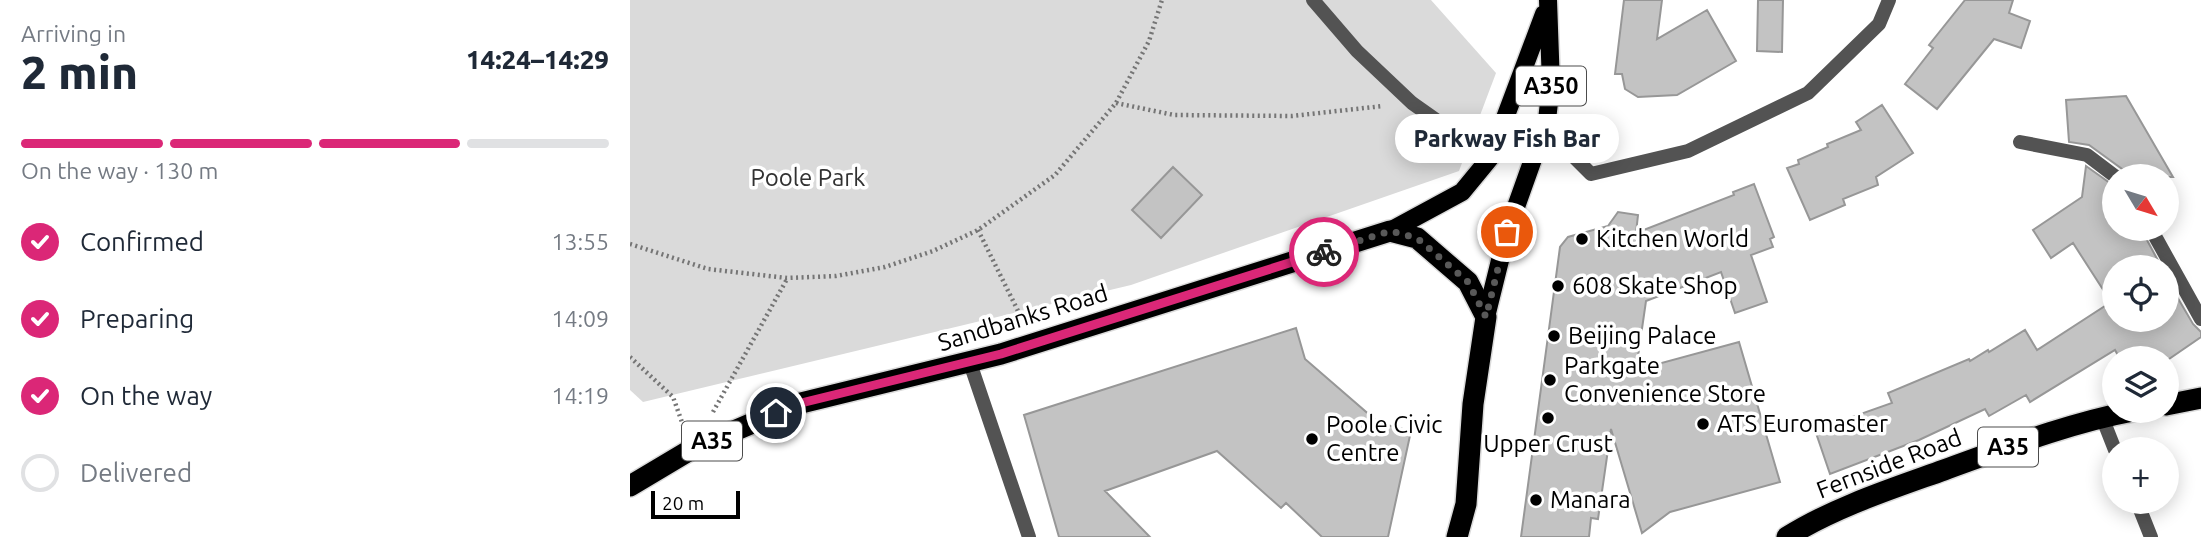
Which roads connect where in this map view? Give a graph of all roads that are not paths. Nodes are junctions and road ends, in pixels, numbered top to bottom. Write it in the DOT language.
graph roads {
  1 [pos="1313,0"];
  2 [pos="1889,0"];
  3 [pos="1548,3"];
  4 [pos="1547,120"];
  5 [pos="2020,142"];
  6 [pos="1490,158"];
  7 [pos="2102,166"];
  8 [pos="1390,231"];
  9 [pos="2158,242"];
  10 [pos="1486,317"];
  11 [pos="2201,319"];
  12 [pos="970,363"];
  13 [pos="2201,398"];
  14 [pos="2179,402"];
  15 [pos="2102,417"];
  16 [pos="630,486"];
  17 [pos="1466,504"];
  18 [pos="2142,514"];
  19 [pos="1030,537"];
  20 [pos="1457,537"];
  21 [pos="1467,537"];
  22 [pos="1787,537"];
  23 [pos="2151,537"];
  1 -- 6 [label="street"];
  2 -- 4 [label="street"];
  3 -- 4 [label="main road, A350"];
  3 -- 6 [label="main road, A350"];
  4 -- 10 [label="main road, A350"];
  5 -- 7 [label="street"];
  6 -- 8 [label="main road, A350"];
  8 -- 10 [label="highway"];
  8 -- 12 [label="highway, Sandbanks Road / A35"];
  9 -- 11 [label="street"];
  10 -- 17 [label="highway"];
  12 -- 16 [label="highway, Sandbanks Road / A35"];
  12 -- 19 [label="street"];
  13 -- 14 [label="highway"];
  15 -- 22 [label="highway, Fernside Road / A35"];
  17 -- 20 [label="highway"];
  17 -- 21 [label="highway"];
  18 -- 23 [label="street"];
}
